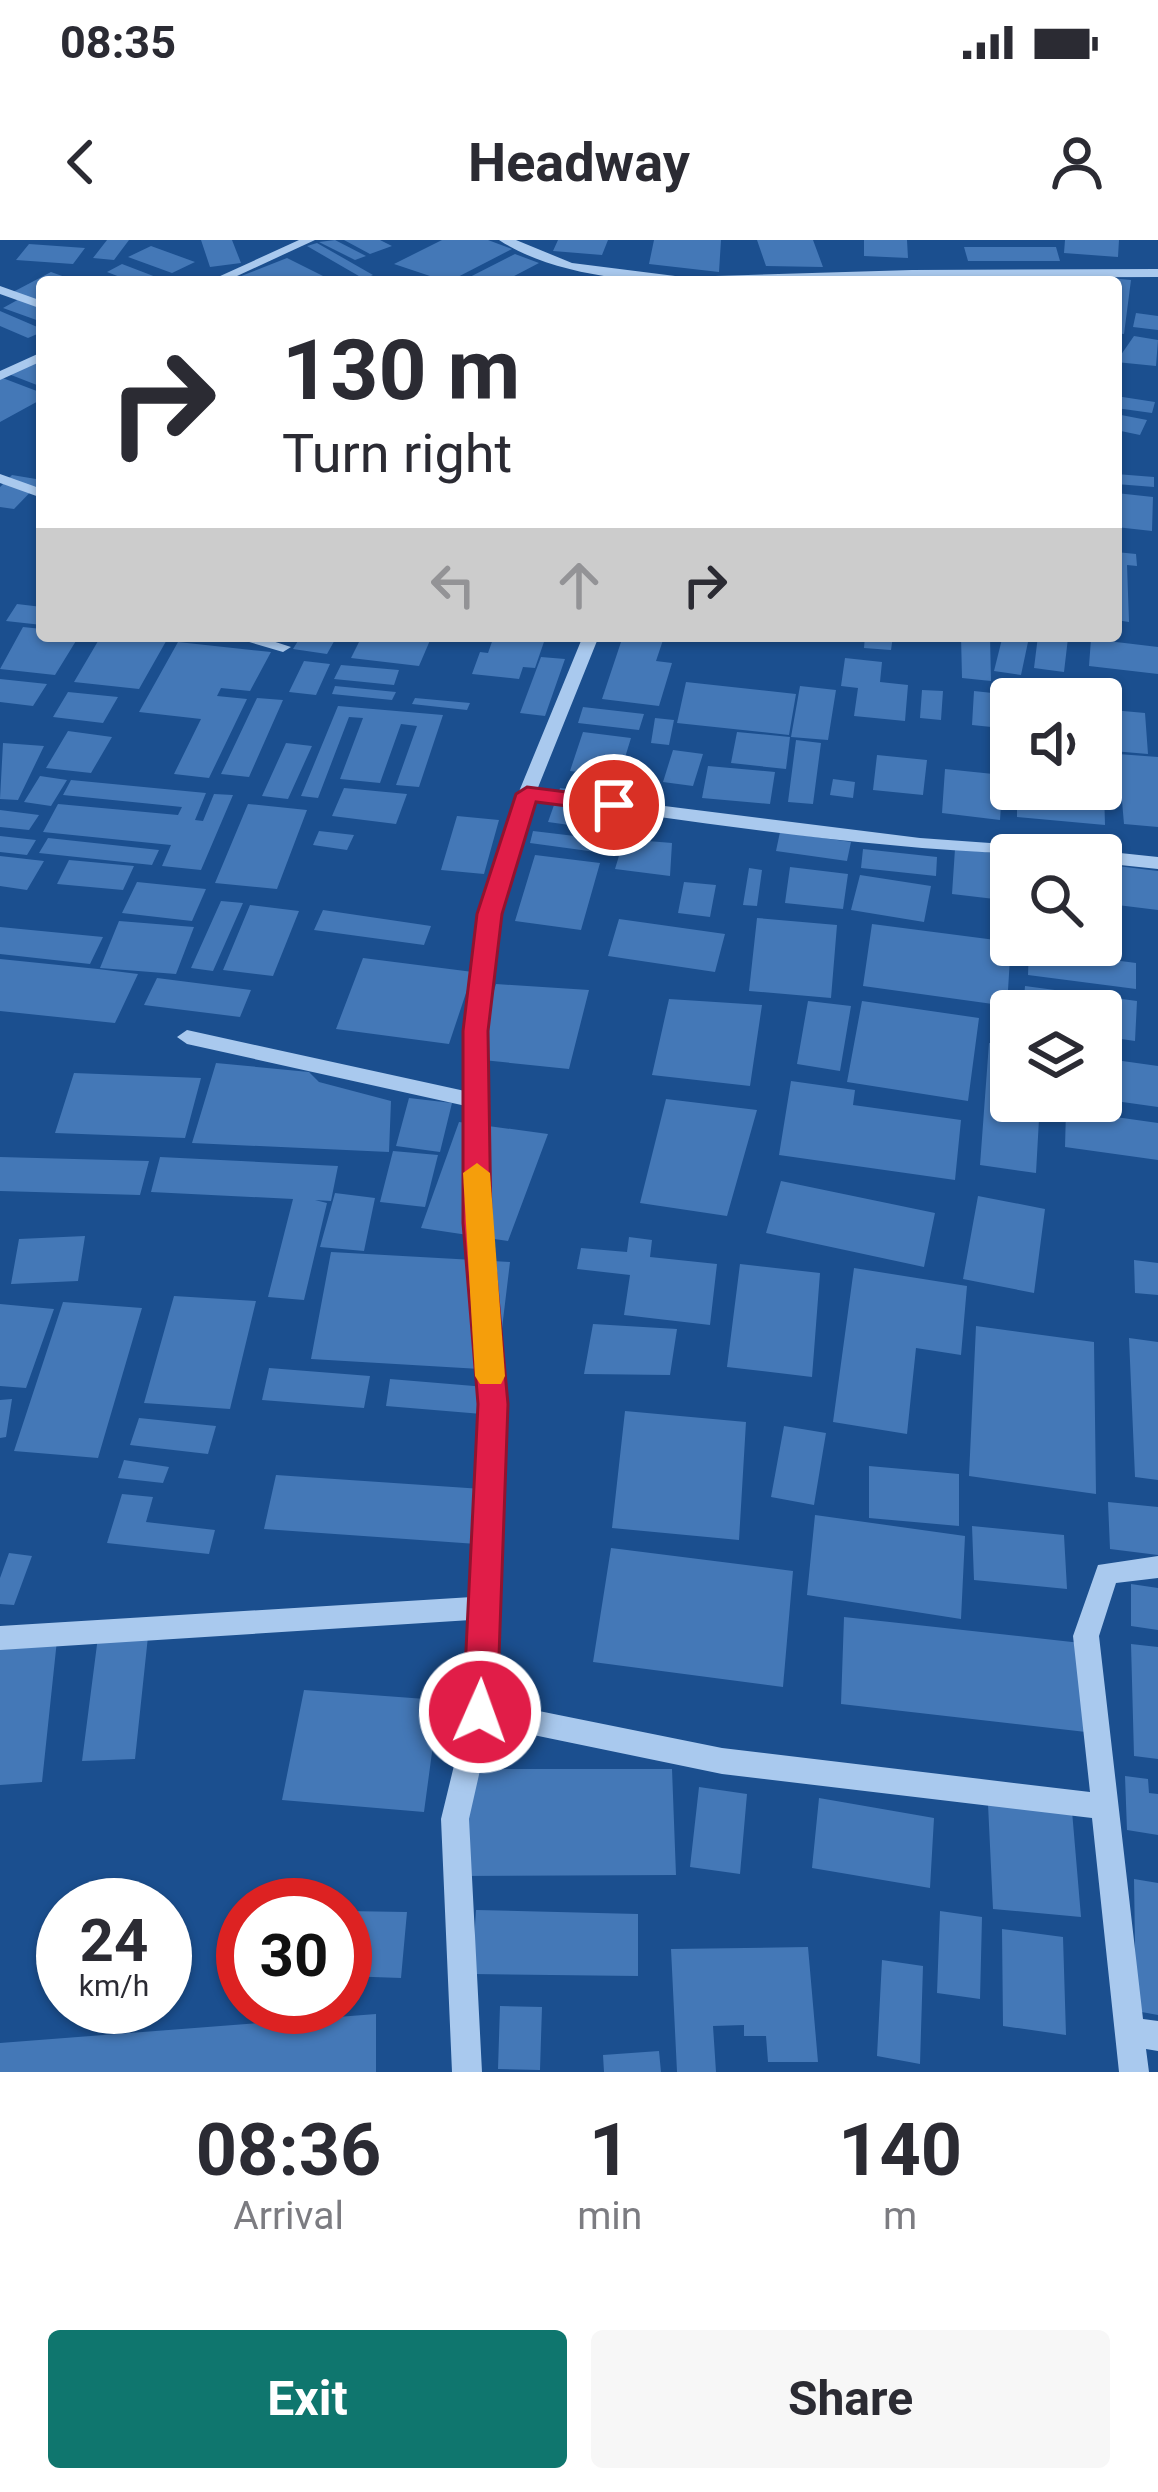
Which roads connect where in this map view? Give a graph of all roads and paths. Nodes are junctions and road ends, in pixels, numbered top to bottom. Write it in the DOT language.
graph roads {
  1 [pos="310,240"];
  2 [pos="505,240"];
  3 [pos="1158,273"];
  4 [pos="226,276"];
  5 [pos="645,276"];
  6 [pos="1009,276"];
  7 [pos="0,290"];
  8 [pos="36,303"];
  9 [pos="36,359"];
  10 [pos="0,376"];
  11 [pos="0,478"];
  12 [pos="36,492"];
  13 [pos="263,642"];
  14 [pos="590,642"];
  15 [pos="284,647"];
  16 [pos="527,794"];
  17 [pos="990,849"];
  18 [pos="1122,859"];
  19 [pos="1158,863"];
  20 [pos="187,1037"];
  21 [pos="476,1101"];
  22 [pos="1158,1567"];
  23 [pos="484,1608"];
  24 [pos="0,1638"];
  25 [pos="480,1712"];
  26 [pos="1106,1807"];
  27 [pos="1144,2034"];
  28 [pos="467,2072"];
  29 [pos="1134,2072"];
  1 -- 4 [label="street"];
  2 -- 5 [label="street"];
  3 -- 6 [label="street"];
  7 -- 8 [label="street"];
  9 -- 10 [label="street"];
  11 -- 12 [label="street"];
  13 -- 15 [label="street"];
  14 -- 16 [label="street"];
  16 -- 17 [label="street"];
  16 -- 21 [label="street"];
  18 -- 19 [label="street"];
  20 -- 21 [label="street"];
  21 -- 23 [label="street"];
  22 -- 26 [label="street"];
  23 -- 24 [label="street"];
  23 -- 25 [label="street"];
  25 -- 26 [label="street"];
  25 -- 28 [label="street"];
  26 -- 27 [label="street"];
  27 -- 29 [label="street"];
}
